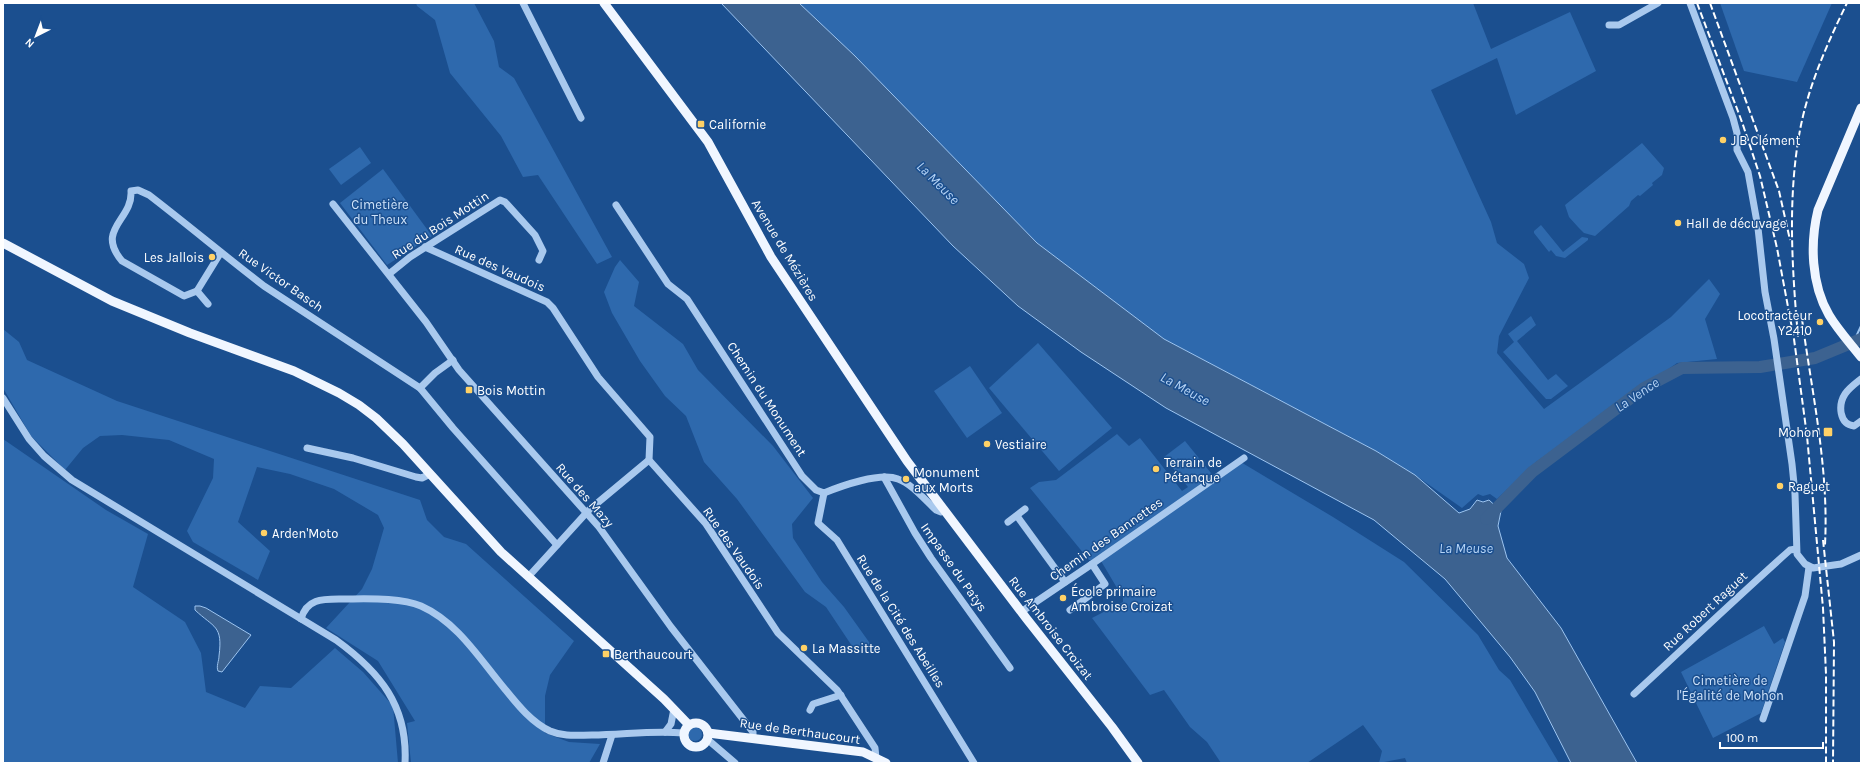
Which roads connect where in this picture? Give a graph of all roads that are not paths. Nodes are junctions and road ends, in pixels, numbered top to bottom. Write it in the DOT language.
graph roads {
  1 [pos="523,3"];
  2 [pos="604,3"];
  3 [pos="1658,3"];
  4 [pos="1690,3"];
  5 [pos="1609,24"];
  6 [pos="1861,108"];
  7 [pos="581,118"];
  8 [pos="333,204"];
  9 [pos="616,205"];
  10 [pos="3,243"];
  11 [pos="425,247"];
  12 [pos="221,252"];
  13 [pos="538,260"];
  14 [pos="389,274"];
  15 [pos="197,291"];
  16 [pos="208,304"];
  17 [pos="1859,354"];
  18 [pos="452,360"];
  19 [pos="1861,379"];
  20 [pos="420,388"];
  21 [pos="3,398"];
  22 [pos="1861,421"];
  23 [pos="307,448"];
  24 [pos="1244,458"];
  25 [pos="649,460"];
  26 [pos="430,474"];
  27 [pos="884,477"];
  28 [pos="824,493"];
  29 [pos="944,510"];
  30 [pos="1025,510"];
  31 [pos="587,513"];
  32 [pos="1017,516"];
  33 [pos="1008,522"];
  34 [pos="557,545"];
  35 [pos="1796,549"];
  36 [pos="1861,555"];
  37 [pos="1092,564"];
  38 [pos="1811,567"];
  39 [pos="529,576"];
  40 [pos="1065,582"];
  41 [pos="1070,610"];
  42 [pos="1021,612"];
  43 [pos="301,619"];
  44 [pos="1010,668"];
  45 [pos="1634,694"];
  46 [pos="841,695"];
  47 [pos="674,709"];
  48 [pos="810,710"];
  49 [pos="1763,719"];
  50 [pos="688,724"];
  51 [pos="665,732"];
  52 [pos="683,733"];
  53 [pos="612,735"];
  54 [pos="708,736"];
  55 [pos="753,738"];
  56 [pos="876,758"];
  57 [pos="405,763"];
  58 [pos="603,763"];
  59 [pos="735,763"];
  60 [pos="886,763"];
  61 [pos="974,763"];
  62 [pos="1138,763"];
  1 -- 7 [label="street"];
  2 -- 29 [label="main road, Avenue de Mézières"];
  3 -- 5 [label="street"];
  4 -- 35 [label="street"];
  6 -- 17 [label="main road"];
  8 -- 14 [label="street, Rue des Mazy"];
  9 -- 28 [label="street, Chemin du Monument"];
  10 -- 26 [label="main road"];
  11 -- 13 [label="street, Rue du Bois Mottin"];
  11 -- 14 [label="street, Rue du Bois Mottin"];
  11 -- 25 [label="street, Rue des Vaudois"];
  12 -- 15 [label="street"];
  12 -- 15 [label="street, Rue Victor Basch"];
  12 -- 20 [label="street, Rue Victor Basch"];
  14 -- 18 [label="street, Rue des Mazy"];
  15 -- 16 [label="street"];
  18 -- 20 [label="street"];
  18 -- 31 [label="street, Rue des Mazy"];
  19 -- 22 [label="street"];
  20 -- 34 [label="street, Rue Victor Basch"];
  21 -- 43 [label="street"];
  23 -- 26 [label="street"];
  24 -- 37 [label="street, Chemin des Bannettes"];
  25 -- 31 [label="street"];
  25 -- 46 [label="street, Rue des Vaudois"];
  26 -- 39 [label="main road"];
  27 -- 28 [label="street"];
  27 -- 29 [label="street"];
  27 -- 44 [label="street, Impasse du Patys"];
  28 -- 61 [label="street, Rue de la Cité des Abeilles"];
  29 -- 42 [label="main road, Rue Ambroise Croizat"];
  30 -- 32 [label="street"];
  31 -- 34 [label="street"];
  31 -- 55 [label="street, Rue des Mazy"];
  32 -- 33 [label="street"];
  32 -- 40 [label="street"];
  34 -- 39 [label="street"];
  35 -- 38 [label="street"];
  35 -- 45 [label="street, Rue Robert Raguet"];
  36 -- 38 [label="street"];
  37 -- 40 [label="street, Chemin des Bannettes"];
  37 -- 41 [label="street"];
  38 -- 49 [label="street"];
  39 -- 47 [label="main road"];
  40 -- 42 [label="street, Chemin des Bannettes"];
  42 -- 62 [label="main road, Rue Ambroise Croizat"];
  43 -- 53 [label="street"];
  43 -- 57 [label="street"];
  46 -- 48 [label="street"];
  46 -- 56 [label="street, Rue des Vaudois"];
  47 -- 50 [label="main road"];
  47 -- 51 [label="street"];
  50 -- 52 [label="main road"];
  50 -- 54 [label="main road"];
  51 -- 52 [label="street"];
  51 -- 53 [label="street"];
  52 -- 54 [label="main road"];
  53 -- 58 [label="street"];
  54 -- 55 [label="main road, Rue de Berthaucourt"];
  54 -- 59 [label="street"];
  55 -- 56 [label="main road, Rue de Berthaucourt"];
  56 -- 60 [label="main road, Rue de Berthaucourt"];
}
